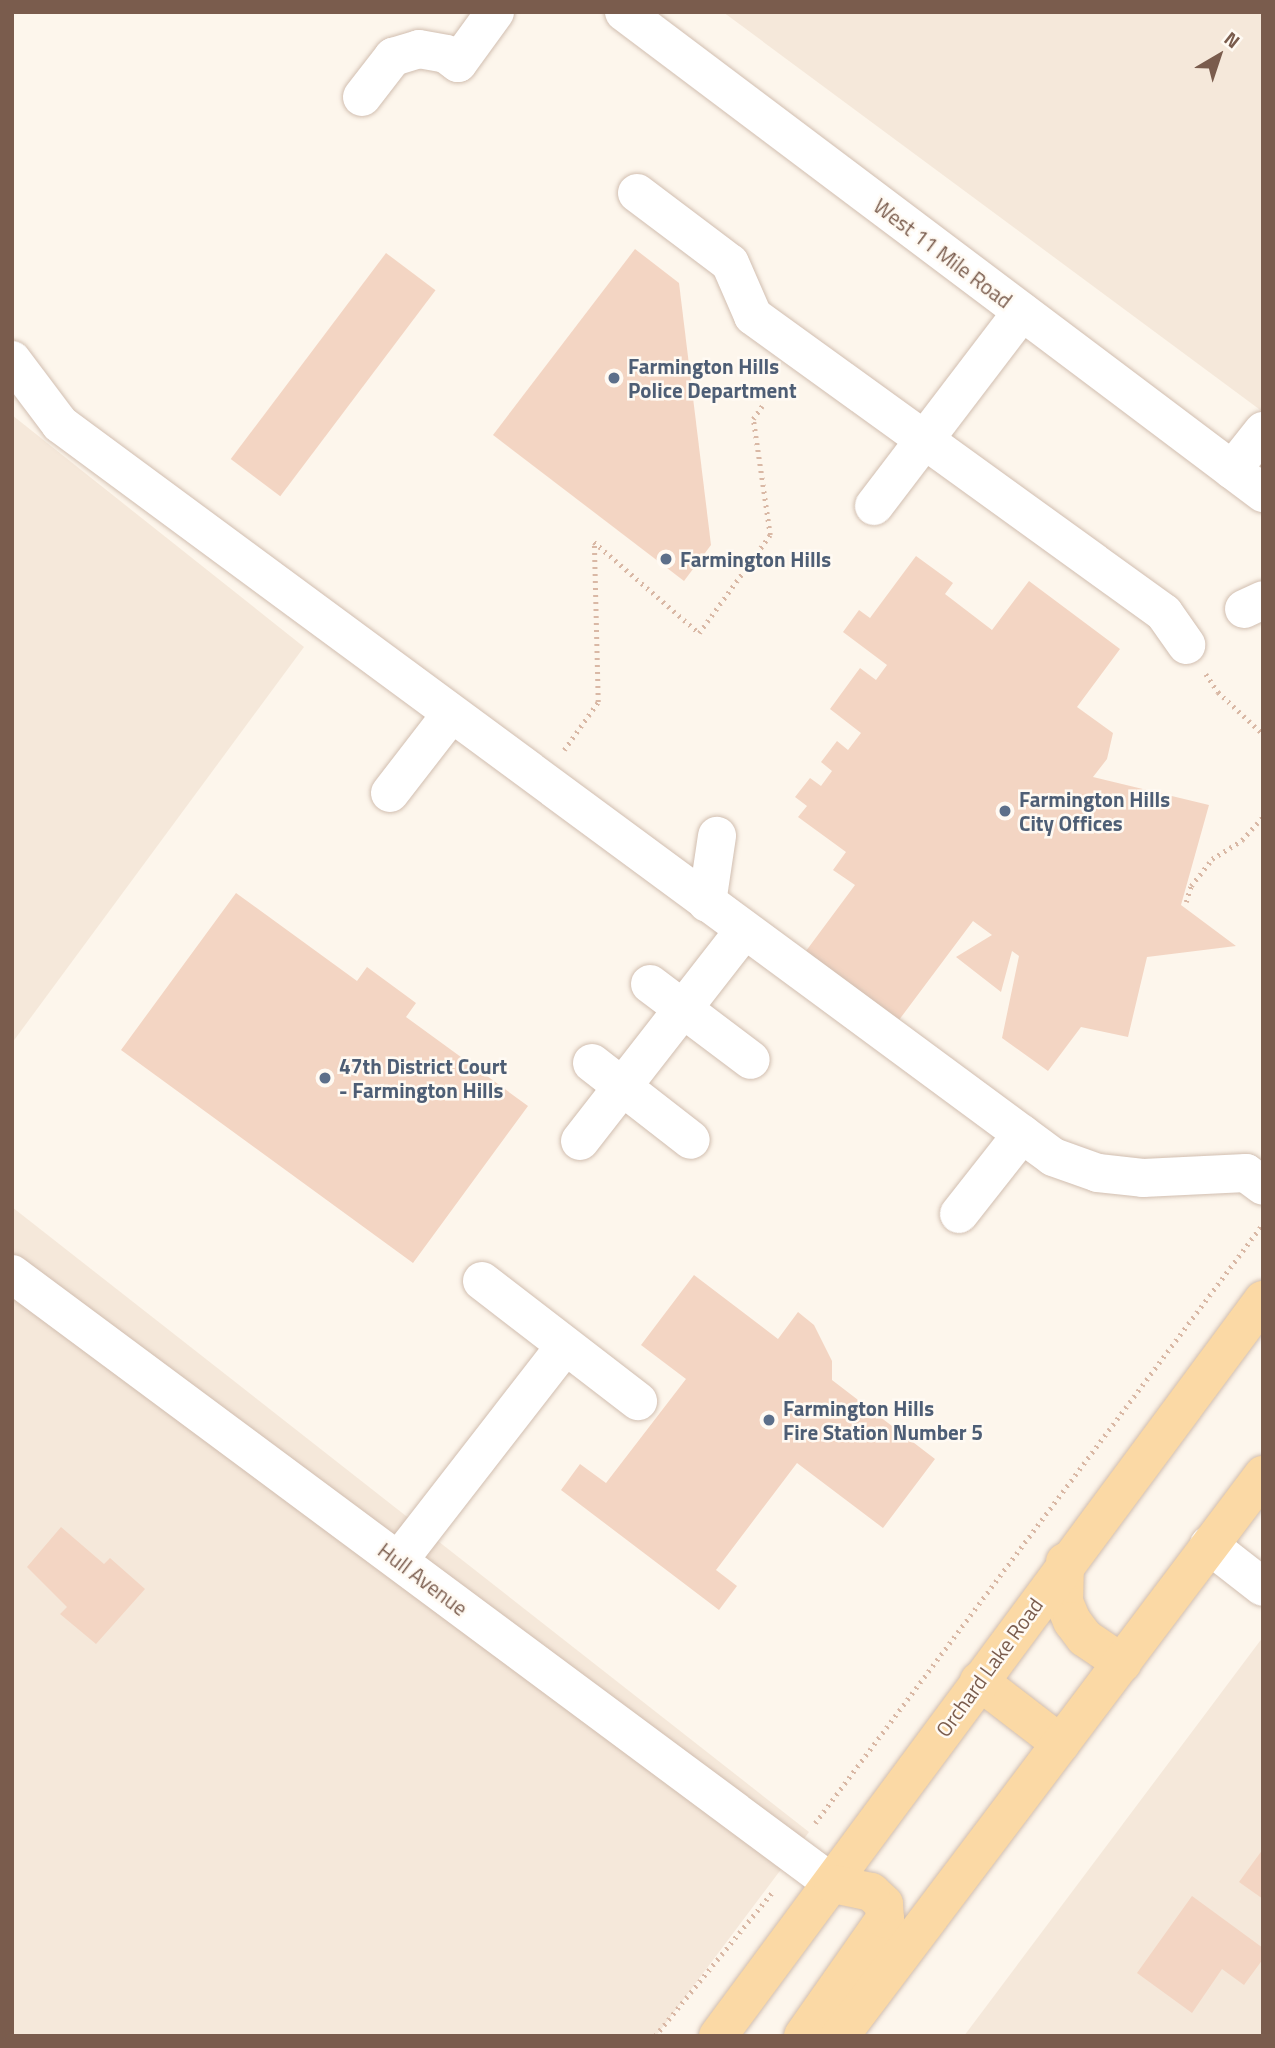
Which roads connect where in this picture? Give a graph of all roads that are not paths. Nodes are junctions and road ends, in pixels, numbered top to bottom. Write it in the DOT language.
graph roads {
  1 [pos="495,12"];
  2 [pos="624,12"];
  3 [pos="362,97"];
  4 [pos="637,193"];
  5 [pos="1022,312"];
  6 [pos="12,360"];
  7 [pos="1263,430"];
  8 [pos="925,441"];
  9 [pos="1231,470"];
  10 [pos="1263,494"];
  11 [pos="874,506"];
  12 [pos="1186,645"];
  13 [pos="451,714"];
  14 [pos="390,793"];
  15 [pos="717,836"];
  16 [pos="707,903"];
  17 [pos="744,930"];
  18 [pos="650,985"];
  19 [pos="683,1009"];
  20 [pos="751,1060"];
  21 [pos="592,1063"];
  22 [pos="622,1087"];
  23 [pos="1022,1134"];
  24 [pos="691,1140"];
  25 [pos="580,1141"];
  26 [pos="1263,1186"];
  27 [pos="959,1214"];
  28 [pos="12,1274"];
  29 [pos="482,1281"];
  30 [pos="1263,1300"];
  31 [pos="565,1346"];
  32 [pos="638,1401"];
  33 [pos="1263,1475"];
  34 [pos="1209,1545"];
  35 [pos="399,1560"];
  36 [pos="1065,1562"];
  37 [pos="1263,1587"];
  38 [pos="1122,1663"];
  39 [pos="979,1681"];
  40 [pos="1061,1744"];
  41 [pos="833,1884"];
  42 [pos="718,2036"];
  43 [pos="803,2036"];
  44 [pos="840,2036"];
  1 -- 3 [label="street"];
  2 -- 5 [label="street, West 11 Mile Road"];
  4 -- 8 [label="street"];
  5 -- 8 [label="street"];
  5 -- 9 [label="street, West 11 Mile Road"];
  6 -- 13 [label="street"];
  7 -- 9 [label="street"];
  8 -- 11 [label="street"];
  8 -- 12 [label="street"];
  9 -- 10 [label="street, West 11 Mile Road"];
  13 -- 14 [label="street"];
  13 -- 16 [label="street"];
  15 -- 16 [label="street"];
  16 -- 17 [label="street"];
  17 -- 19 [label="street"];
  17 -- 23 [label="street"];
  18 -- 19 [label="street"];
  19 -- 20 [label="street"];
  19 -- 22 [label="street"];
  21 -- 22 [label="street"];
  22 -- 24 [label="street"];
  22 -- 25 [label="street"];
  23 -- 26 [label="street"];
  23 -- 27 [label="street"];
  28 -- 35 [label="street, Hull Avenue"];
  29 -- 31 [label="street"];
  30 -- 36 [label="main road, Orchard Lake Road"];
  31 -- 32 [label="street"];
  31 -- 35 [label="street"];
  33 -- 34 [label="main road"];
  34 -- 37 [label="street"];
  34 -- 38 [label="main road"];
  35 -- 41 [label="street, Hull Avenue"];
  36 -- 38 [label="main road"];
  36 -- 39 [label="main road, Orchard Lake Road"];
  38 -- 40 [label="main road"];
  39 -- 40 [label="main road"];
  39 -- 41 [label="main road, Orchard Lake Road"];
  40 -- 44 [label="main road"];
  41 -- 42 [label="main road, Orchard Lake Road"];
  41 -- 43 [label="main road"];
}
